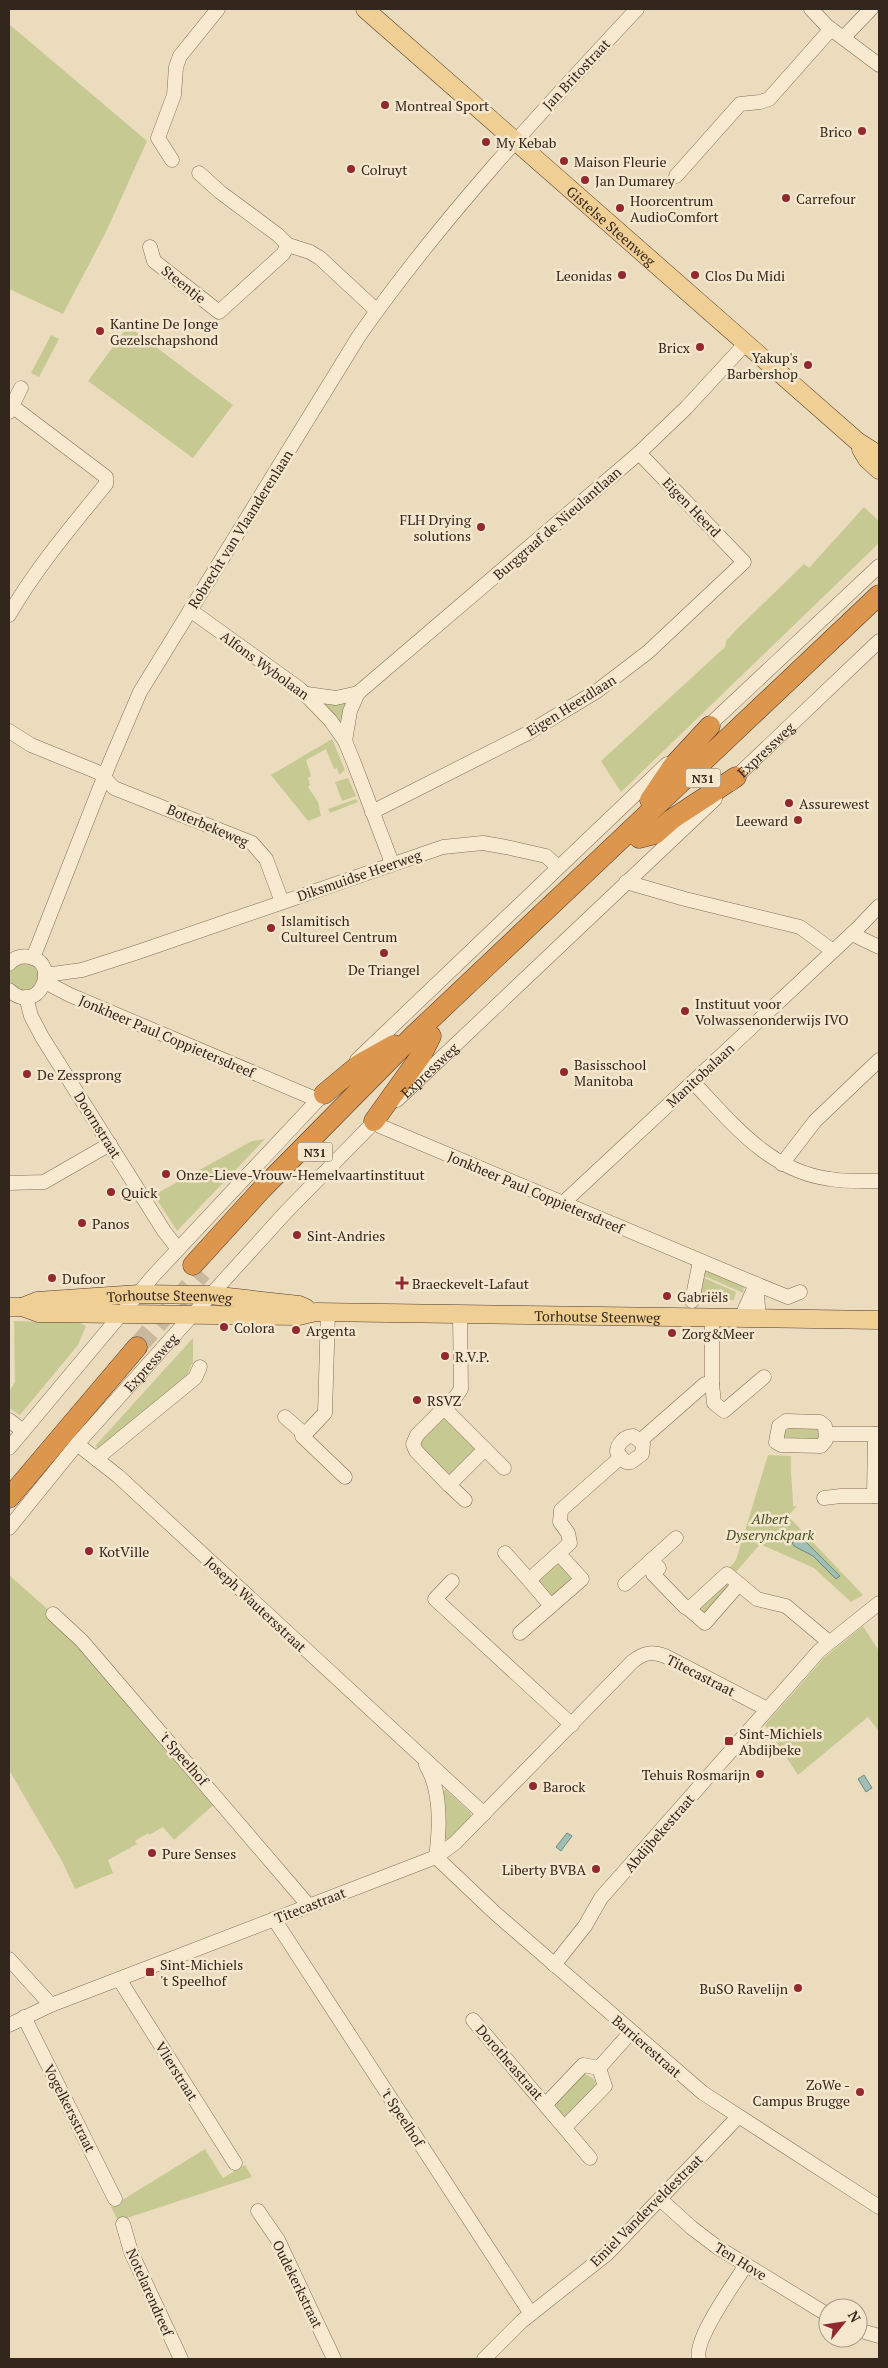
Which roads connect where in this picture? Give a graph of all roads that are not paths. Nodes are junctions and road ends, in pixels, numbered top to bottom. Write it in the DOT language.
graph roads {
  1 [pos="218,9"];
  2 [pos="365,9"];
  3 [pos="637,9"];
  4 [pos="811,9"];
  5 [pos="871,9"];
  6 [pos="831,29"];
  7 [pos="842,38"];
  8 [pos="879,65"];
  9 [pos="516,140"];
  10 [pos="172,160"];
  11 [pos="199,172"];
  12 [pos="676,176"];
  13 [pos="288,245"];
  14 [pos="150,247"];
  15 [pos="377,311"];
  16 [pos="746,343"];
  17 [pos="21,388"];
  18 [pos="11,409"];
  19 [pos="857,442"];
  20 [pos="639,453"];
  21 [pos="879,455"];
  22 [pos="879,470"];
  23 [pos="744,562"];
  24 [pos="879,566"];
  25 [pos="879,595"];
  26 [pos="190,610"];
  27 [pos="879,613"];
  28 [pos="9,614"];
  29 [pos="879,640"];
  30 [pos="358,693"];
  31 [pos="307,694"];
  32 [pos="710,726"];
  33 [pos="9,730"];
  34 [pos="345,741"];
  35 [pos="736,777"];
  36 [pos="104,779"];
  37 [pos="372,812"];
  38 [pos="638,831"];
  39 [pos="392,864"];
  40 [pos="558,867"];
  41 [pos="626,882"];
  42 [pos="282,902"];
  43 [pos="879,906"];
  44 [pos="852,934"];
  45 [pos="879,947"];
  46 [pos="833,951"];
  47 [pos="33,958"];
  48 [pos="9,964"];
  49 [pos="45,979"];
  50 [pos="9,990"];
  51 [pos="26,998"];
  52 [pos="423,1035"];
  53 [pos="879,1060"];
  54 [pos="693,1082"];
  55 [pos="321,1097"];
  56 [pos="374,1121"];
  57 [pos="110,1144"];
  58 [pos="782,1164"];
  59 [pos="879,1181"];
  60 [pos="9,1183"];
  61 [pos="563,1203"];
  62 [pos="178,1249"];
  63 [pos="700,1261"];
  64 [pos="198,1268"];
  65 [pos="756,1284"];
  66 [pos="800,1292"];
  67 [pos="139,1294"];
  68 [pos="210,1296"];
  69 [pos="692,1301"];
  70 [pos="15,1307"];
  71 [pos="322,1312"];
  72 [pos="123,1313"];
  73 [pos="193,1314"];
  74 [pos="460,1315"];
  75 [pos="712,1318"];
  76 [pos="741,1318"];
  77 [pos="759,1318"];
  78 [pos="879,1320"];
  79 [pos="200,1367"];
  80 [pos="764,1377"];
  81 [pos="712,1384"];
  82 [pos="444,1408"];
  83 [pos="286,1417"];
  84 [pos="9,1420"];
  85 [pos="23,1431"];
  86 [pos="302,1432"];
  87 [pos="826,1434"];
  88 [pos="877,1434"];
  89 [pos="77,1444"];
  90 [pos="9,1448"];
  91 [pos="485,1449"];
  92 [pos="96,1459"];
  93 [pos="504,1468"];
  94 [pos="345,1477"];
  95 [pos="9,1479"];
  96 [pos="449,1484"];
  97 [pos="877,1496"];
  98 [pos="9,1498"];
  99 [pos="824,1498"];
  100 [pos="465,1500"];
  101 [pos="9,1528"];
  102 [pos="676,1538"];
  103 [pos="505,1553"];
  104 [pos="559,1554"];
  105 [pos="651,1560"];
  106 [pos="638,1571"];
  107 [pos="653,1574"];
  108 [pos="529,1580"];
  109 [pos="452,1582"];
  110 [pos="625,1584"];
  111 [pos="739,1584"];
  112 [pos="879,1603"];
  113 [pos="551,1606"];
  114 [pos="689,1609"];
  115 [pos="54,1614"];
  116 [pos="520,1633"];
  117 [pos="828,1642"];
  118 [pos="768,1709"];
  119 [pos="572,1725"];
  120 [pos="415,1751"];
  121 [pos="484,1814"];
  122 [pos="436,1857"];
  123 [pos="309,1906"];
  124 [pos="274,1919"];
  125 [pos="9,1959"];
  126 [pos="554,1965"];
  127 [pos="119,1979"];
  128 [pos="51,2005"];
  129 [pos="24,2017"];
  130 [pos="473,2020"];
  131 [pos="9,2025"];
  132 [pos="631,2032"];
  133 [pos="599,2068"];
  134 [pos="546,2104"];
  135 [pos="738,2117"];
  136 [pos="565,2128"];
  137 [pos="590,2158"];
  138 [pos="235,2163"];
  139 [pos="115,2199"];
  140 [pos="660,2199"];
  141 [pos="879,2207"];
  142 [pos="258,2211"];
  143 [pos="123,2224"];
  144 [pos="746,2264"];
  145 [pos="818,2309"];
  146 [pos="531,2314"];
  147 [pos="181,2359"];
  148 [pos="334,2359"];
  149 [pos="484,2359"];
  150 [pos="699,2359"];
  1 -- 10 [label="street"];
  2 -- 9 [label="main road, Gistelse Steenweg"];
  3 -- 9 [label="street, Jan Britostraat"];
  4 -- 6 [label="street"];
  5 -- 7 [label="street"];
  6 -- 7 [label="street"];
  6 -- 12 [label="street"];
  7 -- 8 [label="street"];
  9 -- 15 [label="street, Robrecht van Vlaanderenlaan"];
  9 -- 16 [label="main road, Gistelse Steenweg"];
  11 -- 13 [label="street"];
  13 -- 14 [label="street, Steentje"];
  13 -- 15 [label="street"];
  15 -- 26 [label="street, Robrecht van Vlaanderenlaan"];
  16 -- 19 [label="main road, Gistelse Steenweg"];
  16 -- 20 [label="street, Burggraaf de Nieulantlaan"];
  17 -- 18 [label="street"];
  18 -- 28 [label="street"];
  19 -- 21 [label="main road, Gistelse Steenweg"];
  19 -- 22 [label="main road, Gistelse Steenweg"];
  20 -- 23 [label="street, Eigen Heerd"];
  20 -- 30 [label="street, Burggraaf de Nieulantlaan"];
  23 -- 37 [label="street, Eigen Heerdlaan"];
  24 -- 32 [label="street"];
  25 -- 38 [label="highway, Expressweg / N31"];
  26 -- 31 [label="street, Alfons Wybolaan"];
  26 -- 36 [label="street, Robrecht van Vlaanderenlaan"];
  27 -- 38 [label="highway, Expressweg / N31"];
  29 -- 35 [label="street, Expressweg"];
  30 -- 31 [label="street, Burggraaf de Nieulantlaan"];
  30 -- 34 [label="street, Burggraaf de Nieulantlaan"];
  31 -- 34 [label="street, Alfons Wybolaan"];
  32 -- 38 [label="highway"];
  32 -- 40 [label="street"];
  33 -- 36 [label="street, Boterbekeweg"];
  34 -- 37 [label="street, Alfons Wybolaan"];
  35 -- 38 [label="highway"];
  35 -- 41 [label="street, Expressweg"];
  36 -- 42 [label="street, Boterbekeweg"];
  36 -- 47 [label="street, Robrecht van Vlaanderenlaan"];
  37 -- 39 [label="street, Alfons Wybolaan"];
  38 -- 52 [label="highway, Expressweg / N31"];
  39 -- 40 [label="street, Diksmuidse Heerweg"];
  39 -- 42 [label="street, Diksmuidse Heerweg"];
  40 -- 55 [label="street"];
  41 -- 46 [label="street"];
  41 -- 56 [label="street, Expressweg"];
  42 -- 49 [label="street, Diksmuidse Heerweg"];
  43 -- 44 [label="street, Manitobalaan"];
  44 -- 45 [label="street"];
  44 -- 46 [label="street, Manitobalaan"];
  46 -- 54 [label="street, Manitobalaan"];
  47 -- 48 [label="street"];
  47 -- 49 [label="street"];
  49 -- 51 [label="street"];
  49 -- 55 [label="street, Jonkheer Paul Coppietersdreef"];
  50 -- 51 [label="street"];
  51 -- 57 [label="street, Doornstraat"];
  52 -- 55 [label="highway"];
  52 -- 56 [label="highway"];
  52 -- 64 [label="highway, Expressweg / N31"];
  53 -- 58 [label="street"];
  54 -- 58 [label="street"];
  54 -- 61 [label="street, Manitobalaan"];
  55 -- 62 [label="street"];
  56 -- 61 [label="street, Jonkheer Paul Coppietersdreef"];
  56 -- 68 [label="street, Expressweg"];
  57 -- 60 [label="street"];
  57 -- 62 [label="street, Doornstraat"];
  58 -- 59 [label="street"];
  61 -- 63 [label="street, Jonkheer Paul Coppietersdreef"];
  62 -- 67 [label="street"];
  63 -- 65 [label="street, Jonkheer Paul Coppietersdreef"];
  63 -- 69 [label="street"];
  65 -- 66 [label="street, Jonkheer Paul Coppietersdreef"];
  65 -- 76 [label="street"];
  65 -- 77 [label="street"];
  67 -- 68 [label="main road, Torhoutse Steenweg"];
  67 -- 70 [label="main road, Torhoutse Steenweg"];
  67 -- 72 [label="street"];
  68 -- 71 [label="main road, Torhoutse Steenweg"];
  68 -- 73 [label="street, Expressweg"];
  70 -- 72 [label="main road, Torhoutse Steenweg"];
  71 -- 73 [label="main road, Torhoutse Steenweg"];
  71 -- 74 [label="main road, Torhoutse Steenweg"];
  71 -- 86 [label="street"];
  72 -- 73 [label="main road, Torhoutse Steenweg"];
  72 -- 85 [label="street"];
  73 -- 89 [label="street, Expressweg"];
  74 -- 75 [label="main road, Torhoutse Steenweg"];
  74 -- 82 [label="street"];
  75 -- 76 [label="main road, Torhoutse Steenweg"];
  75 -- 81 [label="street"];
  76 -- 77 [label="main road, Torhoutse Steenweg"];
  77 -- 78 [label="main road, Torhoutse Steenweg"];
  79 -- 92 [label="street"];
  80 -- 81 [label="street"];
  81 -- 104 [label="street"];
  82 -- 91 [label="street"];
  82 -- 96 [label="street"];
  83 -- 86 [label="street"];
  84 -- 85 [label="street"];
  85 -- 90 [label="street"];
  86 -- 94 [label="street"];
  87 -- 88 [label="street"];
  88 -- 97 [label="street"];
  89 -- 92 [label="street, Joseph Wautersstraat"];
  89 -- 101 [label="street, Expressweg"];
  91 -- 93 [label="street"];
  91 -- 96 [label="street"];
  92 -- 120 [label="street, Joseph Wautersstraat"];
  95 -- 98 [label="highway, Expressweg"];
  96 -- 100 [label="street"];
  97 -- 99 [label="street"];
  102 -- 105 [label="street"];
  103 -- 108 [label="street"];
  104 -- 108 [label="street"];
  104 -- 113 [label="street"];
  105 -- 106 [label="street"];
  105 -- 107 [label="street"];
  106 -- 107 [label="street"];
  106 -- 110 [label="street"];
  107 -- 114 [label="street"];
  108 -- 113 [label="street"];
  109 -- 119 [label="street"];
  111 -- 114 [label="street"];
  111 -- 114 [label="street"];
  111 -- 117 [label="street"];
  112 -- 117 [label="street, Abdijbekestraat"];
  113 -- 116 [label="street"];
  115 -- 123 [label="street, 't Speelhof"];
  117 -- 118 [label="street, Abdijbekestraat"];
  118 -- 119 [label="street, Titecastraat"];
  118 -- 126 [label="street, Abdijbekestraat"];
  119 -- 121 [label="street, Titecastraat"];
  120 -- 121 [label="street, Joseph Wautersstraat"];
  120 -- 122 [label="street, Joseph Wautersstraat"];
  121 -- 122 [label="street, Titecastraat"];
  122 -- 123 [label="street, Titecastraat"];
  122 -- 126 [label="street, Barrierestraat"];
  123 -- 124 [label="street, Titecastraat"];
  124 -- 127 [label="street, Titecastraat"];
  124 -- 146 [label="street, 't Speelhof"];
  125 -- 128 [label="street"];
  126 -- 132 [label="street, Barrierestraat"];
  127 -- 128 [label="street, Titecastraat"];
  127 -- 138 [label="street, Vlierstraat"];
  128 -- 129 [label="street, Titecastraat"];
  129 -- 131 [label="street, Titecastraat"];
  129 -- 139 [label="street, Vogelkersstraat"];
  130 -- 134 [label="street, Dorotheastraat"];
  132 -- 133 [label="street"];
  132 -- 135 [label="street, Barrierestraat"];
  133 -- 134 [label="street, Dorotheastraat"];
  133 -- 136 [label="street"];
  134 -- 136 [label="street, Dorotheastraat"];
  135 -- 140 [label="street, Emiel Vanderveldestraat"];
  135 -- 141 [label="street, Barrierestraat"];
  136 -- 137 [label="street, Dorotheastraat"];
  140 -- 144 [label="street, Ten Hove"];
  140 -- 146 [label="street, Emiel Vanderveldestraat"];
  142 -- 148 [label="street, Oudekerkstraat"];
  143 -- 147 [label="street, Notelarendreef"];
  144 -- 145 [label="street, Ten Hove"];
  144 -- 150 [label="street"];
  146 -- 149 [label="street, Emiel Vanderveldestraat"];
}
